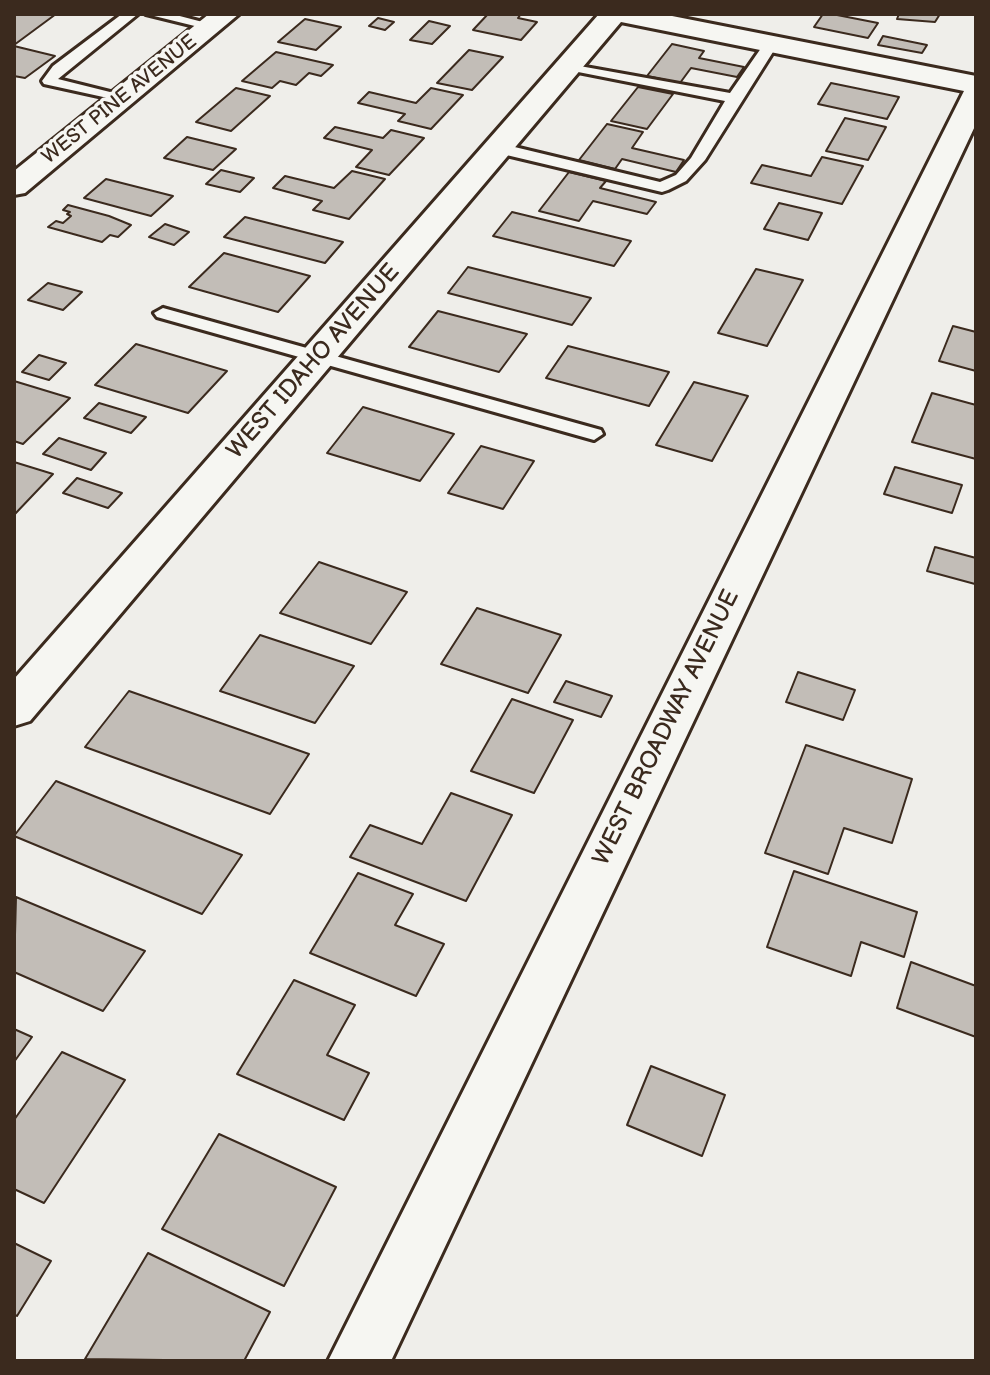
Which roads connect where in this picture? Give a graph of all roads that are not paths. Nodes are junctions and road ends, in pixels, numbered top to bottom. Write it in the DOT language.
graph roads {
  1 [pos="131,14"];
  2 [pos="153,14"];
  3 [pos="613,14"];
  4 [pos="622,14"];
  5 [pos="218,20"];
  6 [pos="771,44"];
  7 [pos="568,66"];
  8 [pos="976,85"];
  9 [pos="734,98"];
  10 [pos="121,99"];
  11 [pos="970,119"];
  12 [pos="498,148"];
  13 [pos="14,186"];
  14 [pos="163,313"];
  15 [pos="317,358"];
  16 [pos="594,434"];
  17 [pos="14,709"];
  18 [pos="359,1361"];
  1 -- 10 [label="lane"];
  2 -- 5 [label="lane"];
  3 -- 7 [label="street, WEST IDAHO AVENUE"];
  4 -- 6 [label="street"];
  5 -- 10 [label="street, WEST PINE AVENUE"];
  6 -- 8 [label="street"];
  6 -- 9 [label="lane"];
  7 -- 9 [label="lane"];
  7 -- 12 [label="street, WEST IDAHO AVENUE"];
  9 -- 12 [label="lane"];
  10 -- 13 [label="street, WEST PINE AVENUE"];
  11 -- 18 [label="street, WEST BROADWAY AVENUE"];
  12 -- 15 [label="street, WEST IDAHO AVENUE"];
  14 -- 15 [label="lane"];
  15 -- 16 [label="lane"];
  15 -- 17 [label="street, WEST IDAHO AVENUE"];
}
